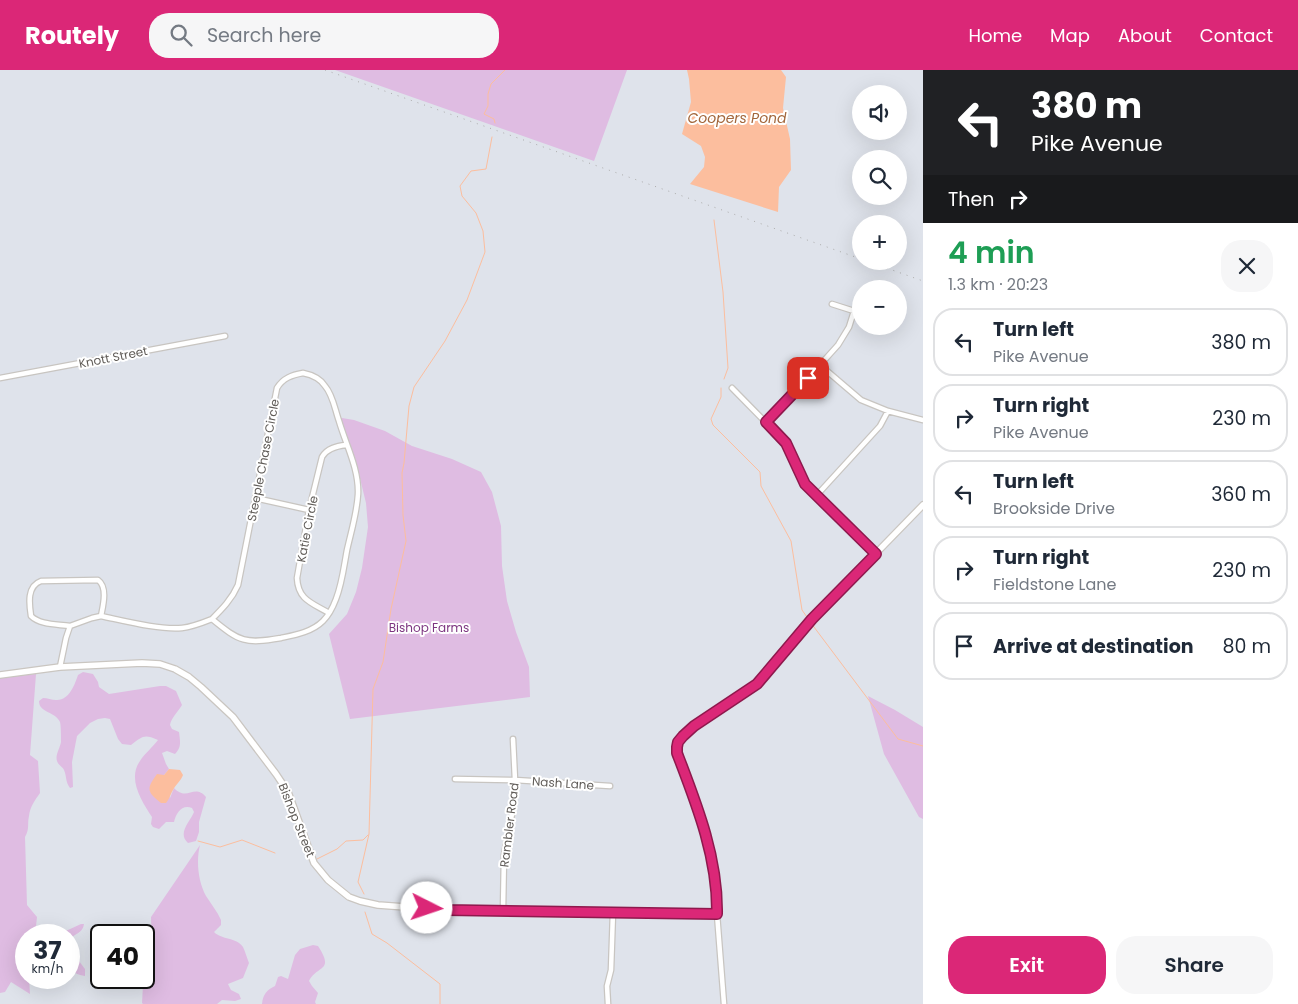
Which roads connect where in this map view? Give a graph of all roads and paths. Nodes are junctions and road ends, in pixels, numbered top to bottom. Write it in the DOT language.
graph roads {
  1 [pos="832,304"];
  2 [pos="852,310"];
  3 [pos="852,317"];
  4 [pos="225,336"];
  5 [pos="820,366"];
  6 [pos="0,378"];
  7 [pos="732,388"];
  8 [pos="888,410"];
  9 [pos="923,420"];
  10 [pos="766,422"];
  11 [pos="346,445"];
  12 [pos="817,495"];
  13 [pos="255,498"];
  14 [pos="923,505"];
  15 [pos="309,510"];
  16 [pos="876,554"];
  17 [pos="330,613"];
  18 [pos="101,616"];
  19 [pos="212,619"];
  20 [pos="70,626"];
  21 [pos="60,667"];
  22 [pos="0,674"];
  23 [pos="513,740"];
  24 [pos="455,779"];
  25 [pos="514,780"];
  26 [pos="610,786"];
  27 [pos="503,910"];
  28 [pos="613,912"];
  29 [pos="717,914"];
  30 [pos="608,1004"];
  31 [pos="724,1004"];
  1 -- 2 [label="street"];
  3 -- 5 [label="street"];
  4 -- 6 [label="street, Knott Street"];
  5 -- 8 [label="street"];
  5 -- 10 [label="street"];
  7 -- 10 [label="street"];
  8 -- 9 [label="street"];
  8 -- 12 [label="street"];
  10 -- 12 [label="street"];
  11 -- 13 [label="street, Steeple Chase Circle"];
  11 -- 15 [label="street, Katie Circle"];
  11 -- 17 [label="street, Steeple Chase Circle"];
  12 -- 16 [label="street"];
  13 -- 15 [label="street"];
  13 -- 19 [label="street, Steeple Chase Circle"];
  14 -- 16 [label="street"];
  15 -- 17 [label="street, Katie Circle"];
  16 -- 29 [label="street"];
  17 -- 19 [label="street, Steeple Chase Circle"];
  18 -- 19 [label="street, Steeple Chase Circle"];
  18 -- 20 [label="street, Steeple Chase Circle"];
  18 -- 20 [label="street"];
  20 -- 21 [label="street"];
  21 -- 22 [label="street, Bishop Street"];
  21 -- 27 [label="street, Bishop Street"];
  23 -- 25 [label="street, Rambler Road"];
  24 -- 25 [label="street, Nash Lane"];
  25 -- 26 [label="street, Nash Lane"];
  25 -- 27 [label="street, Rambler Road"];
  27 -- 28 [label="street, Bishop Street"];
  28 -- 29 [label="street, Bishop Street"];
  28 -- 30 [label="street"];
  29 -- 31 [label="street"];
}
